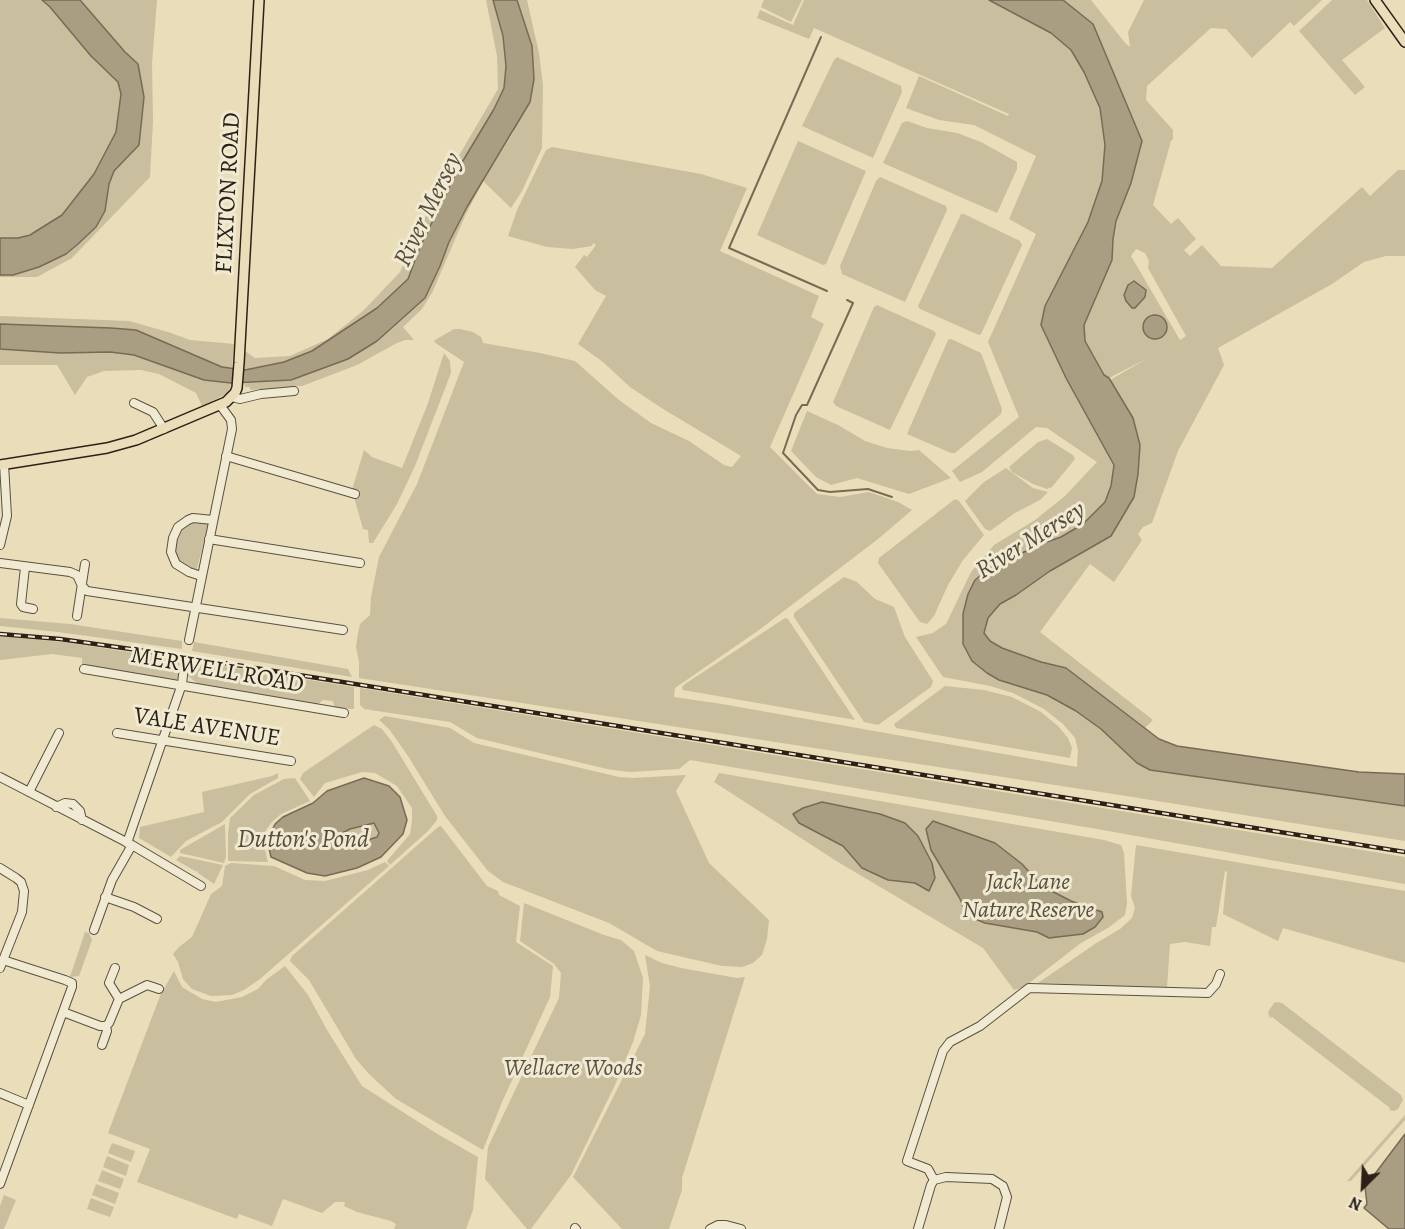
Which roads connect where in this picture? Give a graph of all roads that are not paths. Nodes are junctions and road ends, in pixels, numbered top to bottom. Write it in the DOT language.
graph roads {
  1 [pos="259,0"];
  2 [pos="1375,0"];
  3 [pos="1405,42"];
  4 [pos="294,391"];
  5 [pos="232,397"];
  6 [pos="134,403"];
  7 [pos="220,405"];
  8 [pos="164,429"];
  9 [pos="226,456"];
  10 [pos="2,465"];
  11 [pos="355,494"];
  12 [pos="213,520"];
  13 [pos="209,539"];
  14 [pos="0,545"];
  15 [pos="0,563"];
  16 [pos="360,563"];
  17 [pos="85,564"];
  18 [pos="25,567"];
  19 [pos="201,576"];
  20 [pos="82,586"];
  21 [pos="195,606"];
  22 [pos="33,609"];
  23 [pos="77,616"];
  24 [pos="343,630"];
  25 [pos="189,640"];
  26 [pos="84,669"];
  27 [pos="183,675"];
  28 [pos="182,684"];
  29 [pos="344,713"];
  30 [pos="59,733"];
  31 [pos="117,733"];
  32 [pos="162,740"];
  33 [pos="291,761"];
  34 [pos="0,777"];
  35 [pos="29,792"];
  36 [pos="130,844"];
  37 [pos="0,868"];
  38 [pos="201,886"];
  39 [pos="105,897"];
  40 [pos="154,914"];
  41 [pos="94,930"];
  42 [pos="1,966"];
  43 [pos="115,968"];
  44 [pos="1220,974"];
  45 [pos="159,989"];
  46 [pos="119,999"];
  47 [pos="63,1012"];
  48 [pos="106,1026"];
  49 [pos="102,1046"];
  50 [pos="0,1093"];
  51 [pos="29,1105"];
  52 [pos="934,1180"];
  53 [pos="0,1184"];
  54 [pos="710,1229"];
  55 [pos="741,1229"];
  56 [pos="918,1229"];
  57 [pos="999,1229"];
  1 -- 5 [label="main road, FLIXTON ROAD"];
  2 -- 3 [label="main road"];
  4 -- 5 [label="street"];
  5 -- 7 [label="main road"];
  6 -- 8 [label="street"];
  7 -- 8 [label="main road"];
  7 -- 9 [label="street"];
  8 -- 10 [label="main road"];
  9 -- 11 [label="street"];
  9 -- 12 [label="street"];
  10 -- 14 [label="street"];
  12 -- 13 [label="street"];
  12 -- 19 [label="street"];
  13 -- 16 [label="street"];
  13 -- 19 [label="street"];
  15 -- 18 [label="street"];
  17 -- 20 [label="street"];
  18 -- 20 [label="street"];
  18 -- 22 [label="street"];
  19 -- 21 [label="street"];
  20 -- 21 [label="street"];
  20 -- 23 [label="street"];
  21 -- 24 [label="street"];
  21 -- 25 [label="street"];
  26 -- 28 [label="street, MERWELL ROAD"];
  27 -- 28 [label="street"];
  28 -- 29 [label="street, MERWELL ROAD"];
  28 -- 32 [label="street"];
  30 -- 35 [label="street"];
  31 -- 32 [label="street, VALE AVENUE"];
  32 -- 33 [label="street, VALE AVENUE"];
  32 -- 36 [label="street"];
  34 -- 35 [label="street"];
  35 -- 36 [label="street"];
  36 -- 38 [label="street"];
  36 -- 39 [label="street"];
  37 -- 42 [label="street"];
  39 -- 40 [label="street"];
  39 -- 41 [label="street"];
  42 -- 47 [label="street"];
  43 -- 46 [label="street"];
  44 -- 52 [label="street"];
  45 -- 46 [label="street"];
  46 -- 48 [label="street"];
  47 -- 48 [label="street"];
  47 -- 51 [label="street"];
  48 -- 49 [label="street"];
  50 -- 51 [label="street"];
  51 -- 53 [label="street"];
  52 -- 56 [label="street"];
  52 -- 57 [label="street"];
  54 -- 55 [label="street"];
}
